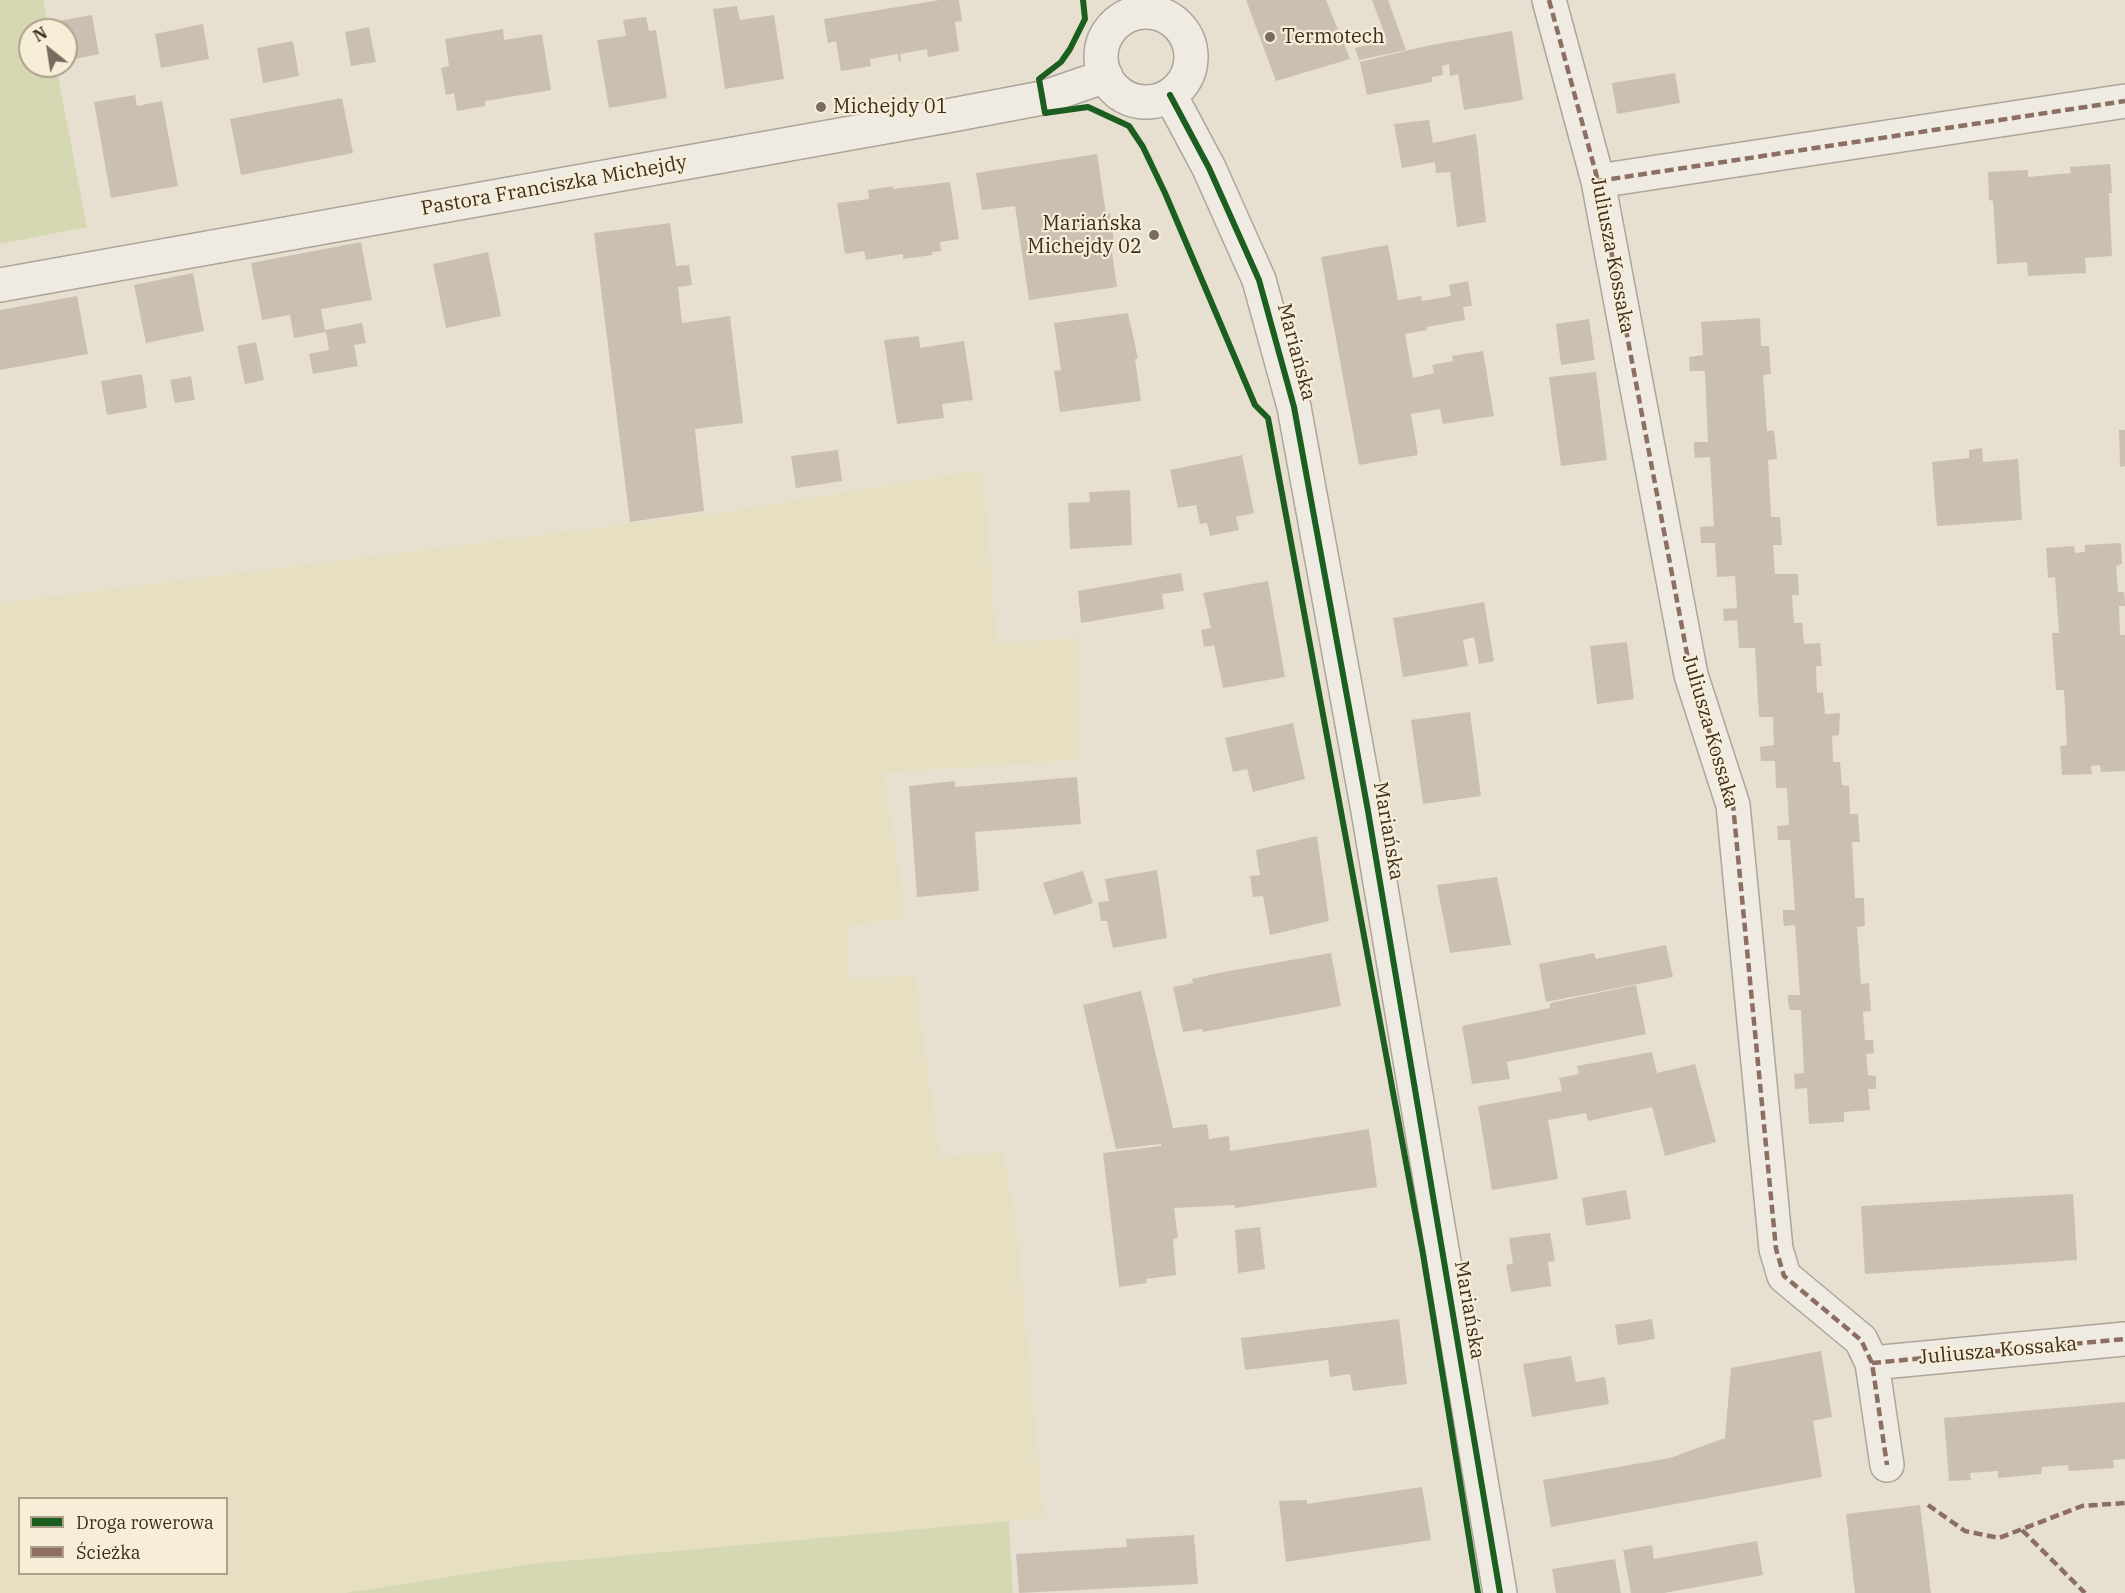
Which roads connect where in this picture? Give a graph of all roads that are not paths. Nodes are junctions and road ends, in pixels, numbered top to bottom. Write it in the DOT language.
graph roads {
  1 [pos="1549,0"];
  2 [pos="1125,8"];
  3 [pos="1171,8"];
  4 [pos="1106,76"];
  5 [pos="1170,95"];
  6 [pos="2125,101"];
  7 [pos="1598,181"];
  8 [pos="0,285"];
  9 [pos="2125,1339"];
  10 [pos="1872,1363"];
  11 [pos="1887,1465"];
  12 [pos="1500,1593"];
  1 -- 7 [label="street, Juliusza Kossaka"];
  2 -- 3 [label="street"];
  2 -- 4 [label="street"];
  3 -- 5 [label="street"];
  4 -- 5 [label="street"];
  4 -- 8 [label="street, Pastora Franciszka Michejdy"];
  5 -- 12 [label="street, Mariańska"];
  6 -- 7 [label="street"];
  7 -- 10 [label="street, Juliusza Kossaka"];
  9 -- 10 [label="street, Juliusza Kossaka"];
  10 -- 11 [label="street, Juliusza Kossaka"];
}
